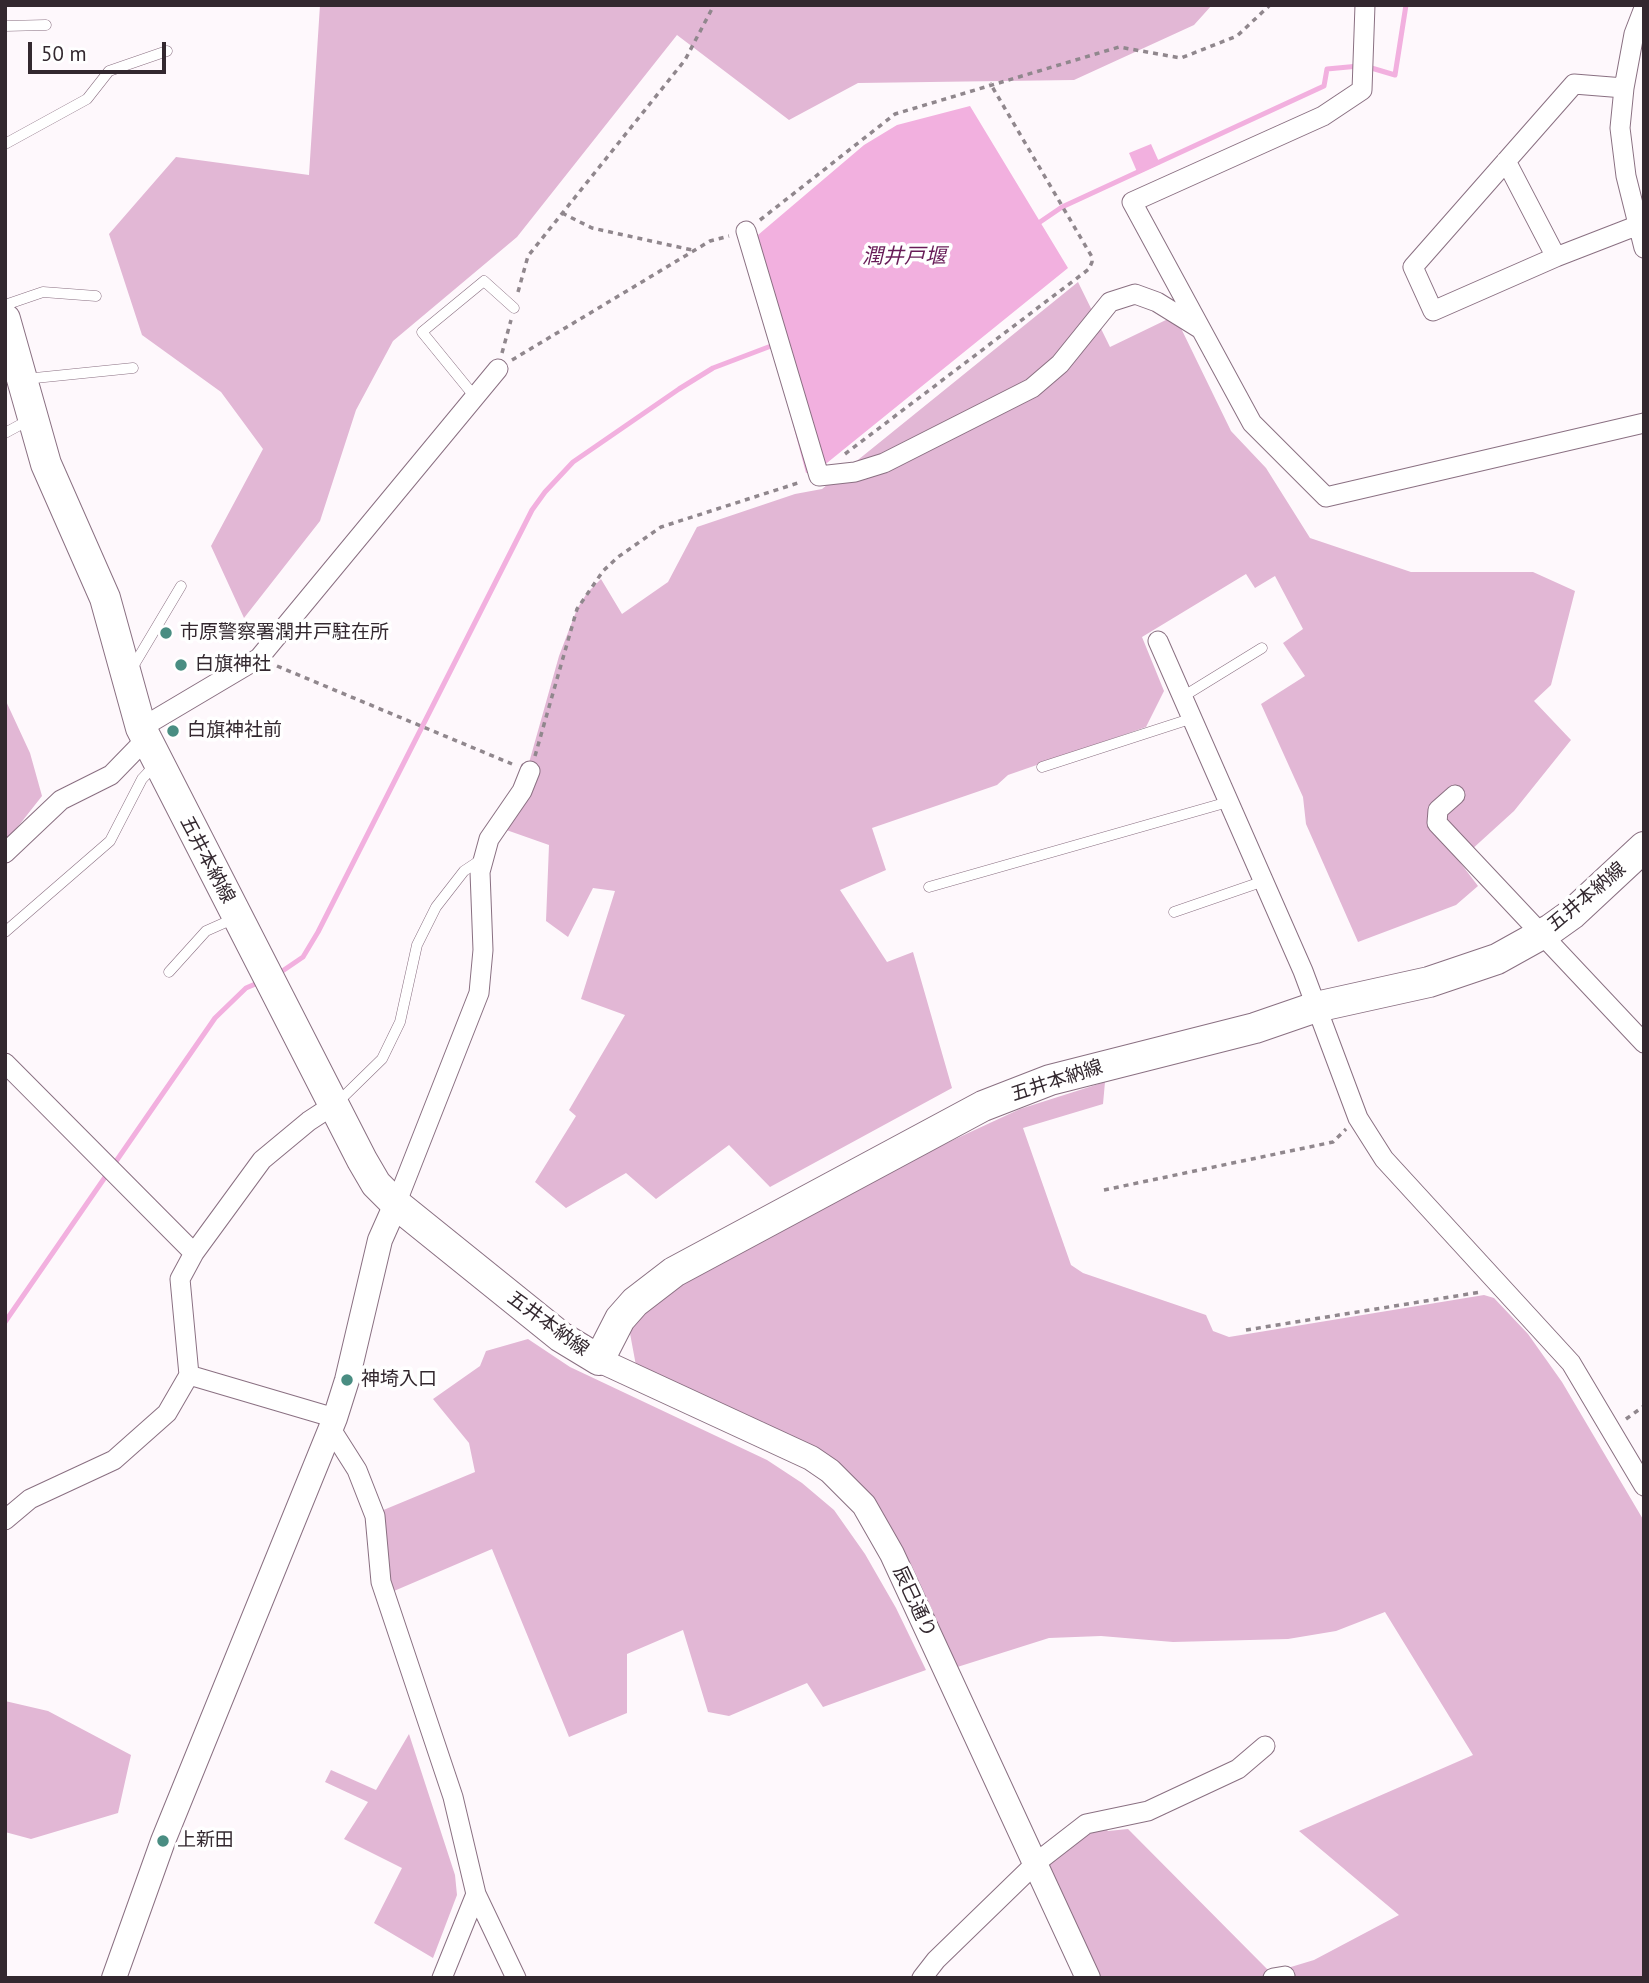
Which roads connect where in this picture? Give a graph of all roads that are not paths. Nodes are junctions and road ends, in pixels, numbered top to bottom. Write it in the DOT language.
graph roads {
  1 [pos="1365,5"];
  2 [pos="1644,8"];
  3 [pos="46,24"];
  4 [pos="5,26"];
  5 [pos="167,51"];
  6 [pos="1624,88"];
  7 [pos="5,144"];
  8 [pos="1506,161"];
  9 [pos="1636,226"];
  10 [pos="746,232"];
  11 [pos="1644,248"];
  12 [pos="1556,257"];
  13 [pos="96,296"];
  14 [pos="5,305"];
  15 [pos="514,308"];
  16 [pos="5,318"];
  17 [pos="1200,328"];
  18 [pos="133,369"];
  19 [pos="498,369"];
  20 [pos="21,379"];
  21 [pos="475,397"];
  22 [pos="32,418"];
  23 [pos="1644,422"];
  24 [pos="5,433"];
  25 [pos="181,586"];
  26 [pos="1158,641"];
  27 [pos="1262,648"];
  28 [pos="126,680"];
  29 [pos="1184,696"];
  30 [pos="1193,718"];
  31 [pos="148,743"];
  32 [pos="1042,767"];
  33 [pos="530,771"];
  34 [pos="1455,795"];
  35 [pos="1228,802"];
  36 [pos="1644,847"];
  37 [pos="5,853"];
  38 [pos="483,858"];
  39 [pos="1264,881"];
  40 [pos="929,887"];
  41 [pos="1174,912"];
  42 [pos="237,917"];
  43 [pos="5,932"];
  44 [pos="1541,935"];
  45 [pos="169,972"];
  46 [pos="1316,1007"];
  47 [pos="1644,1043"];
  48 [pos="5,1063"];
  49 [pos="335,1104"];
  50 [pos="396,1204"];
  51 [pos="194,1253"];
  52 [pos="599,1360"];
  53 [pos="189,1375"];
  54 [pos="333,1423"];
  55 [pos="1644,1486"];
  56 [pos="5,1520"];
  57 [pos="1265,1745"];
  58 [pos="1037,1862"];
  59 [pos="476,1894"];
  60 [pos="114,1978"];
  61 [pos="442,1978"];
  62 [pos="516,1978"];
  63 [pos="922,1978"];
  64 [pos="1088,1978"];
  1 -- 17 [label="street"];
  2 -- 6 [label="street"];
  3 -- 4 [label="lane"];
  5 -- 7 [label="lane"];
  6 -- 8 [label="street"];
  6 -- 9 [label="street"];
  8 -- 12 [label="street"];
  8 -- 12 [label="street"];
  9 -- 11 [label="street"];
  9 -- 12 [label="street"];
  10 -- 17 [label="street"];
  13 -- 14 [label="lane"];
  15 -- 21 [label="lane"];
  16 -- 20 [label="main road, 五井本納線"];
  17 -- 23 [label="street"];
  18 -- 20 [label="lane"];
  19 -- 21 [label="street"];
  20 -- 22 [label="main road, 五井本納線"];
  21 -- 31 [label="street"];
  22 -- 24 [label="lane"];
  22 -- 28 [label="main road, 五井本納線"];
  25 -- 28 [label="lane"];
  26 -- 29 [label="street"];
  27 -- 29 [label="lane"];
  28 -- 31 [label="main road, 五井本納線"];
  29 -- 30 [label="street"];
  30 -- 32 [label="lane"];
  30 -- 35 [label="street"];
  31 -- 37 [label="street"];
  31 -- 42 [label="main road, 五井本納線"];
  31 -- 43 [label="lane"];
  33 -- 38 [label="street"];
  34 -- 44 [label="street"];
  35 -- 39 [label="street"];
  35 -- 40 [label="lane"];
  36 -- 44 [label="main road, 五井本納線"];
  38 -- 49 [label="lane"];
  38 -- 50 [label="street"];
  39 -- 41 [label="lane"];
  39 -- 46 [label="street"];
  42 -- 45 [label="lane"];
  42 -- 49 [label="main road, 五井本納線"];
  44 -- 46 [label="main road, 五井本納線"];
  44 -- 47 [label="street"];
  46 -- 52 [label="main road, 五井本納線"];
  46 -- 55 [label="street"];
  48 -- 51 [label="street"];
  49 -- 50 [label="main road, 五井本納線"];
  49 -- 51 [label="street"];
  50 -- 52 [label="main road, 五井本納線"];
  50 -- 54 [label="street"];
  51 -- 53 [label="street"];
  52 -- 58 [label="street, 辰巳通り"];
  53 -- 54 [label="street"];
  53 -- 56 [label="street"];
  54 -- 59 [label="street"];
  54 -- 60 [label="street"];
  57 -- 58 [label="street"];
  58 -- 63 [label="street"];
  58 -- 64 [label="street, 辰巳通り"];
  59 -- 61 [label="street"];
  59 -- 62 [label="street"];
}
